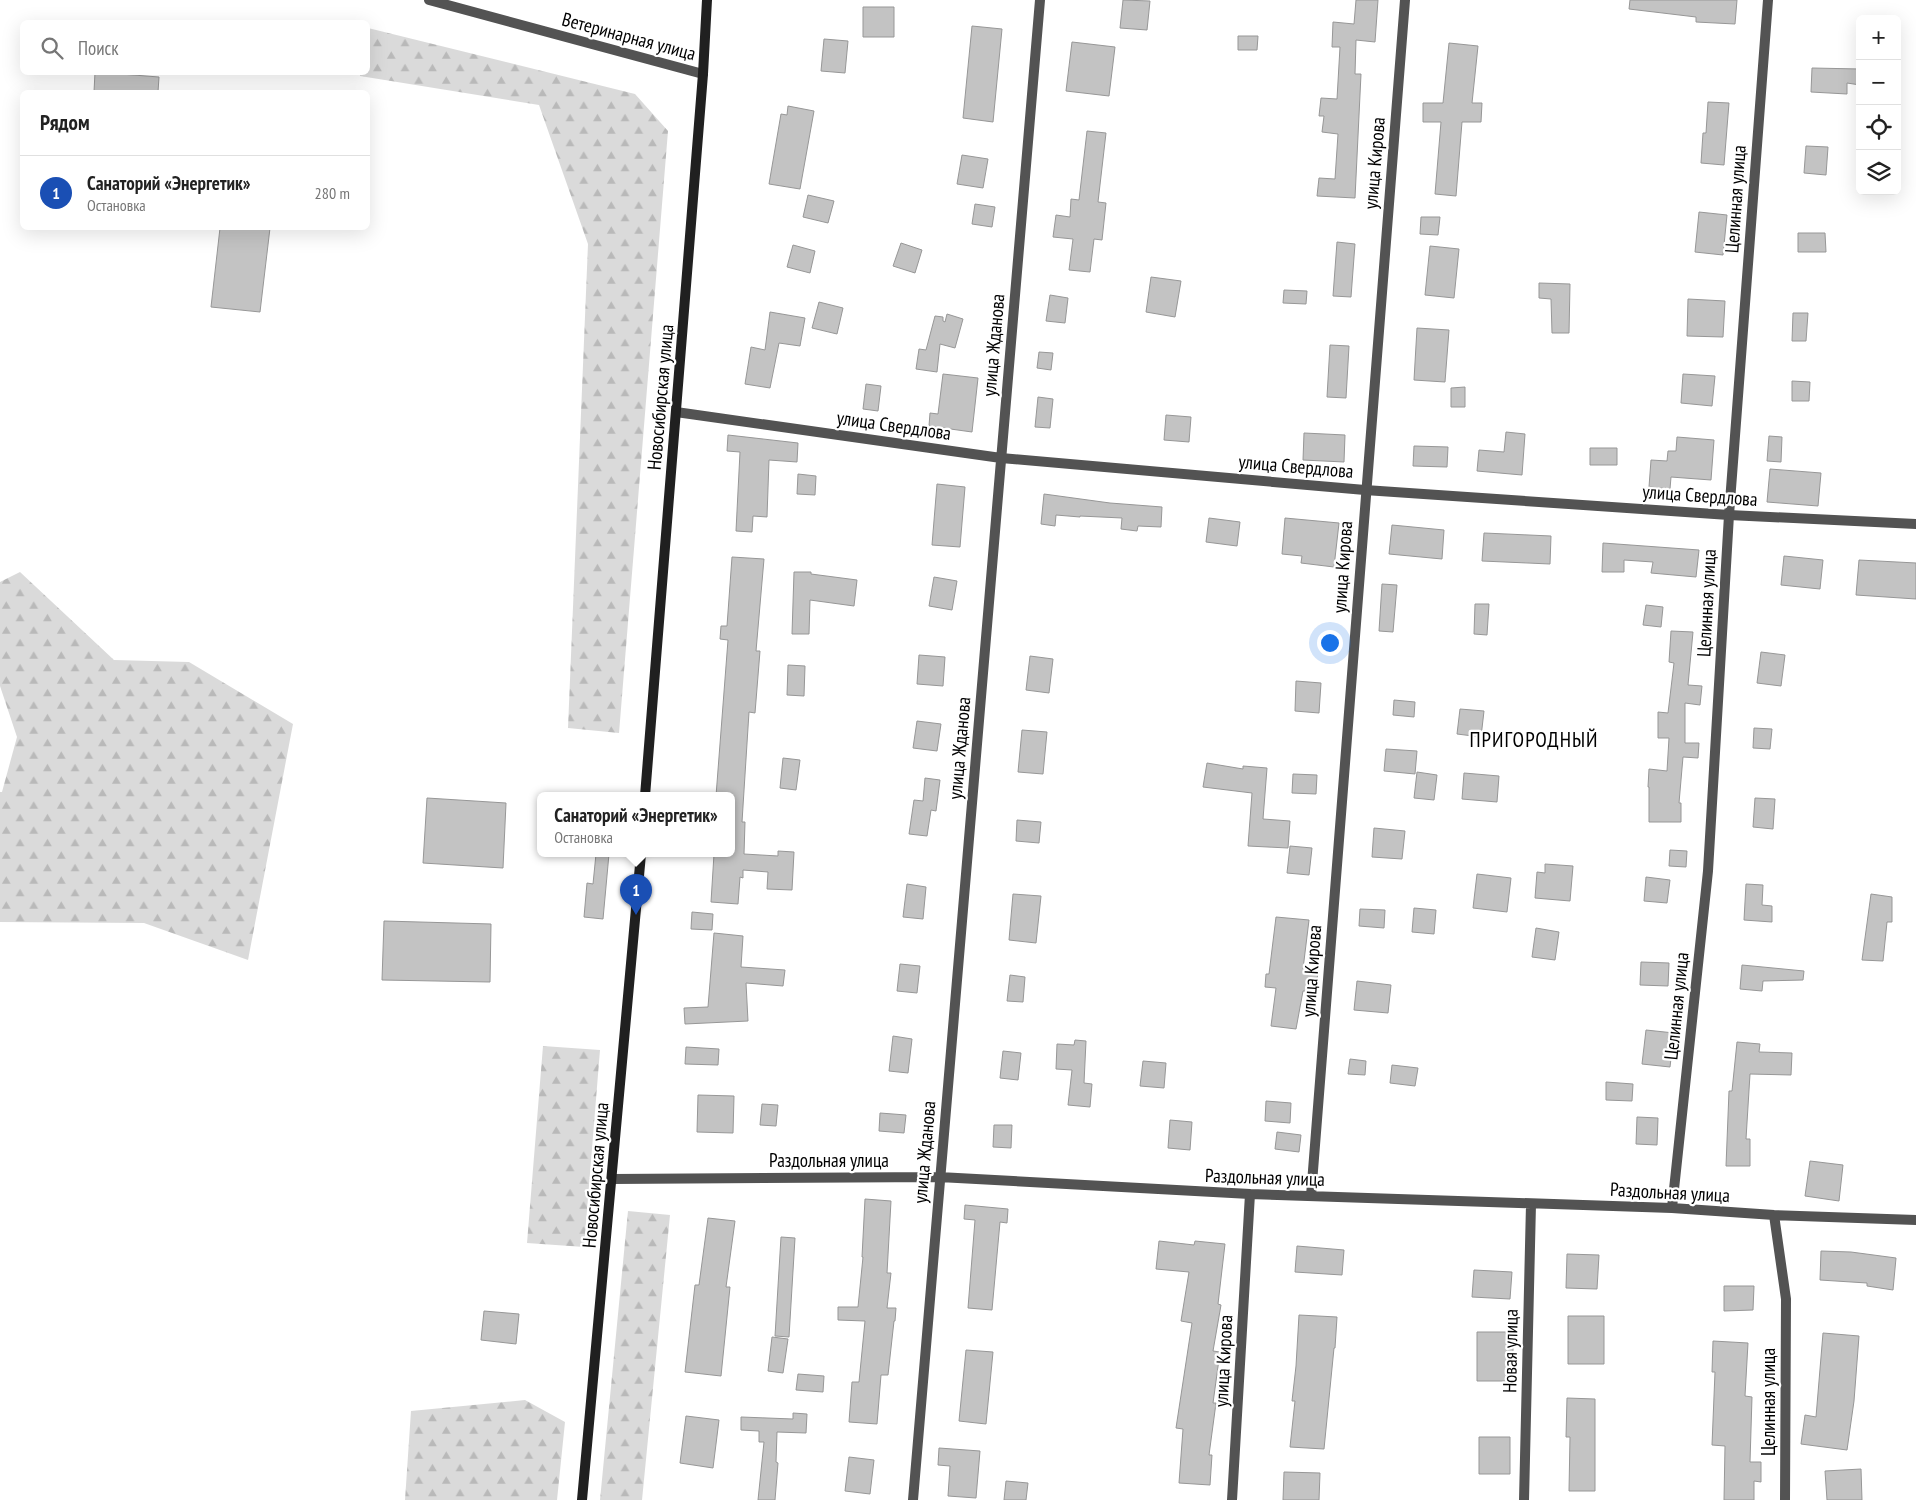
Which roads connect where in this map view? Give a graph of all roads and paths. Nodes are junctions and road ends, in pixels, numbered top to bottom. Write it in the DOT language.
graph roads {
  1 [pos="429,0"];
  2 [pos="707,0"];
  3 [pos="1040,0"];
  4 [pos="1405,0"];
  5 [pos="1768,0"];
  6 [pos="703,74"];
  7 [pos="676,412"];
  8 [pos="1001,458"];
  9 [pos="1365,490"];
  10 [pos="1729,515"];
  11 [pos="1916,524"];
  12 [pos="645,792"];
  13 [pos="641,857"];
  14 [pos="939,1177"];
  15 [pos="612,1179"];
  16 [pos="1250,1194"];
  17 [pos="1311,1196"];
  18 [pos="1531,1204"];
  19 [pos="1672,1208"];
  20 [pos="1774,1215"];
  21 [pos="1916,1220"];
  22 [pos="582,1500"];
  23 [pos="913,1500"];
  24 [pos="1232,1500"];
  25 [pos="1524,1500"];
  26 [pos="1785,1500"];
  1 -- 6 [label="street, Ветеринарная улица"];
  2 -- 6 [label="street, Новосибирская улица"];
  3 -- 8 [label="street, улица Жданова"];
  4 -- 9 [label="street, улица Кирова"];
  5 -- 10 [label="street, Целинная улица"];
  6 -- 7 [label="street, Новосибирская улица"];
  7 -- 8 [label="street, улица Свердлова"];
  7 -- 12 [label="street, Новосибирская улица"];
  8 -- 9 [label="street, улица Свердлова"];
  8 -- 14 [label="street, улица Жданова"];
  9 -- 10 [label="street, улица Свердлова"];
  9 -- 17 [label="street, улица Кирова"];
  10 -- 11 [label="street, улица Свердлова"];
  10 -- 19 [label="street, Целинная улица"];
  13 -- 15 [label="street, Новосибирская улица"];
  14 -- 15 [label="street, Раздольная улица"];
  14 -- 16 [label="street, Раздольная улица"];
  14 -- 23 [label="street, улица Жданова"];
  15 -- 22 [label="street, Новосибирская улица"];
  16 -- 17 [label="street, Раздольная улица"];
  16 -- 24 [label="street, улица Кирова"];
  17 -- 18 [label="street, Раздольная улица"];
  18 -- 19 [label="street, Раздольная улица"];
  18 -- 25 [label="street, Новая улица"];
  19 -- 20 [label="street, Раздольная улица"];
  20 -- 21 [label="street, Раздольная улица"];
  20 -- 26 [label="street, Целинная улица"];
}
